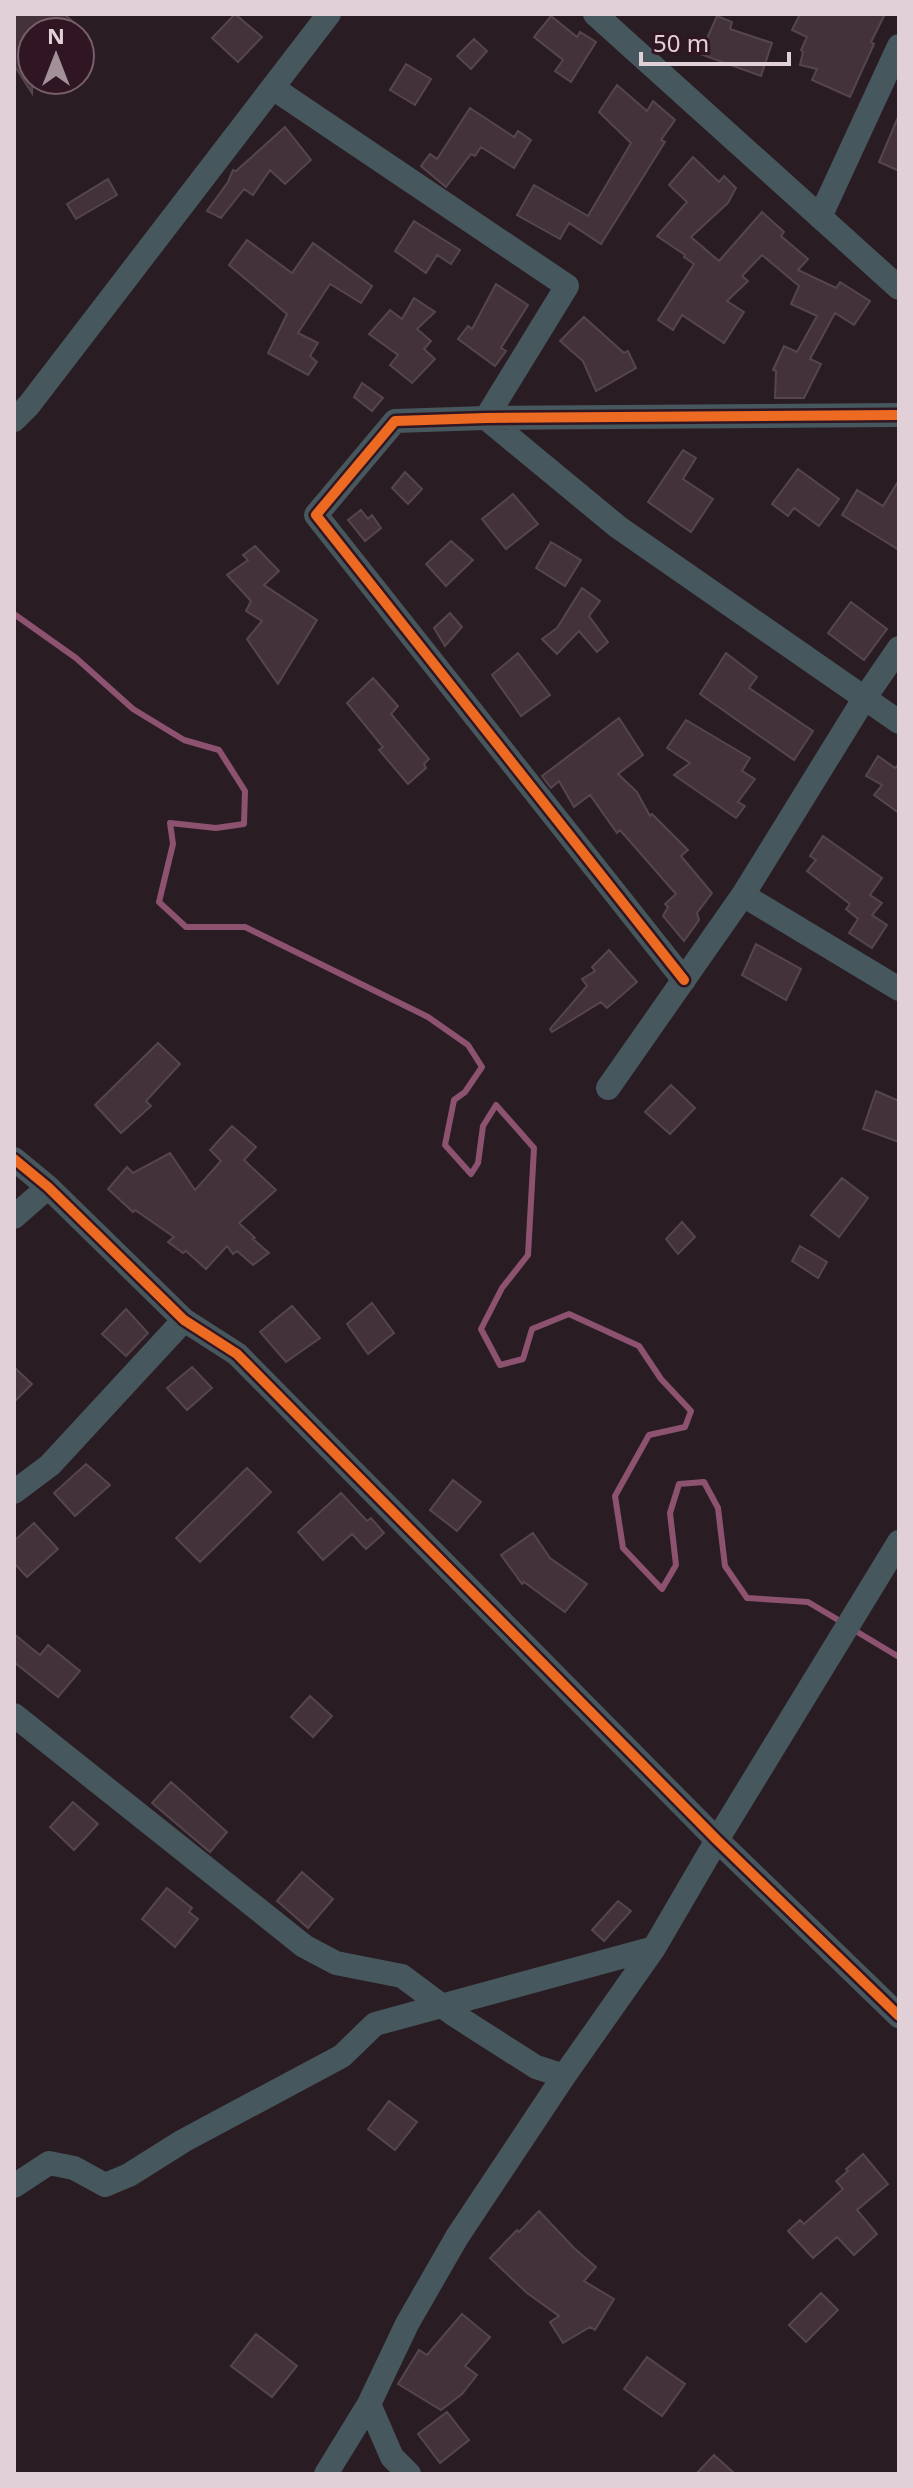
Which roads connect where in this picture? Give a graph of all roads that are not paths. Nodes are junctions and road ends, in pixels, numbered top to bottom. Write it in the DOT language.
graph roads {
  1 [pos="329,14"];
  2 [pos="595,14"];
  3 [pos="899,46"];
  4 [pos="273,88"];
  5 [pos="820,217"];
  6 [pos="899,288"];
  7 [pos="899,415"];
  8 [pos="486,418"];
  9 [pos="14,420"];
  10 [pos="899,648"];
  11 [pos="864,699"];
  12 [pos="899,722"];
  13 [pos="743,895"];
  14 [pos="684,980"];
  15 [pos="899,989"];
  16 [pos="608,1088"];
  17 [pos="14,1159"];
  18 [pos="48,1187"];
  19 [pos="14,1217"];
  20 [pos="184,1320"];
  21 [pos="14,1492"];
  22 [pos="899,1542"];
  23 [pos="14,1715"];
  24 [pos="717,1840"];
  25 [pos="654,1948"];
  26 [pos="443,2006"];
  27 [pos="899,2016"];
  28 [pos="564,2076"];
  29 [pos="14,2186"];
  30 [pos="369,2404"];
  31 [pos="326,2474"];
  32 [pos="409,2474"];
  1 -- 4 [label="street"];
  2 -- 5 [label="street"];
  3 -- 5 [label="street"];
  4 -- 8 [label="street"];
  4 -- 9 [label="street"];
  5 -- 6 [label="street"];
  7 -- 8 [label="street"];
  8 -- 11 [label="street"];
  8 -- 14 [label="street"];
  10 -- 11 [label="street"];
  11 -- 12 [label="street"];
  11 -- 13 [label="street"];
  13 -- 14 [label="street"];
  13 -- 15 [label="street"];
  14 -- 16 [label="street"];
  17 -- 18 [label="street"];
  18 -- 19 [label="street"];
  18 -- 20 [label="street"];
  20 -- 21 [label="street"];
  20 -- 24 [label="street"];
  22 -- 24 [label="street"];
  23 -- 26 [label="street"];
  24 -- 25 [label="street"];
  24 -- 27 [label="street"];
  25 -- 26 [label="street"];
  25 -- 28 [label="street"];
  26 -- 28 [label="street"];
  26 -- 29 [label="street"];
  28 -- 30 [label="street"];
  30 -- 31 [label="street"];
  30 -- 32 [label="street"];
}
